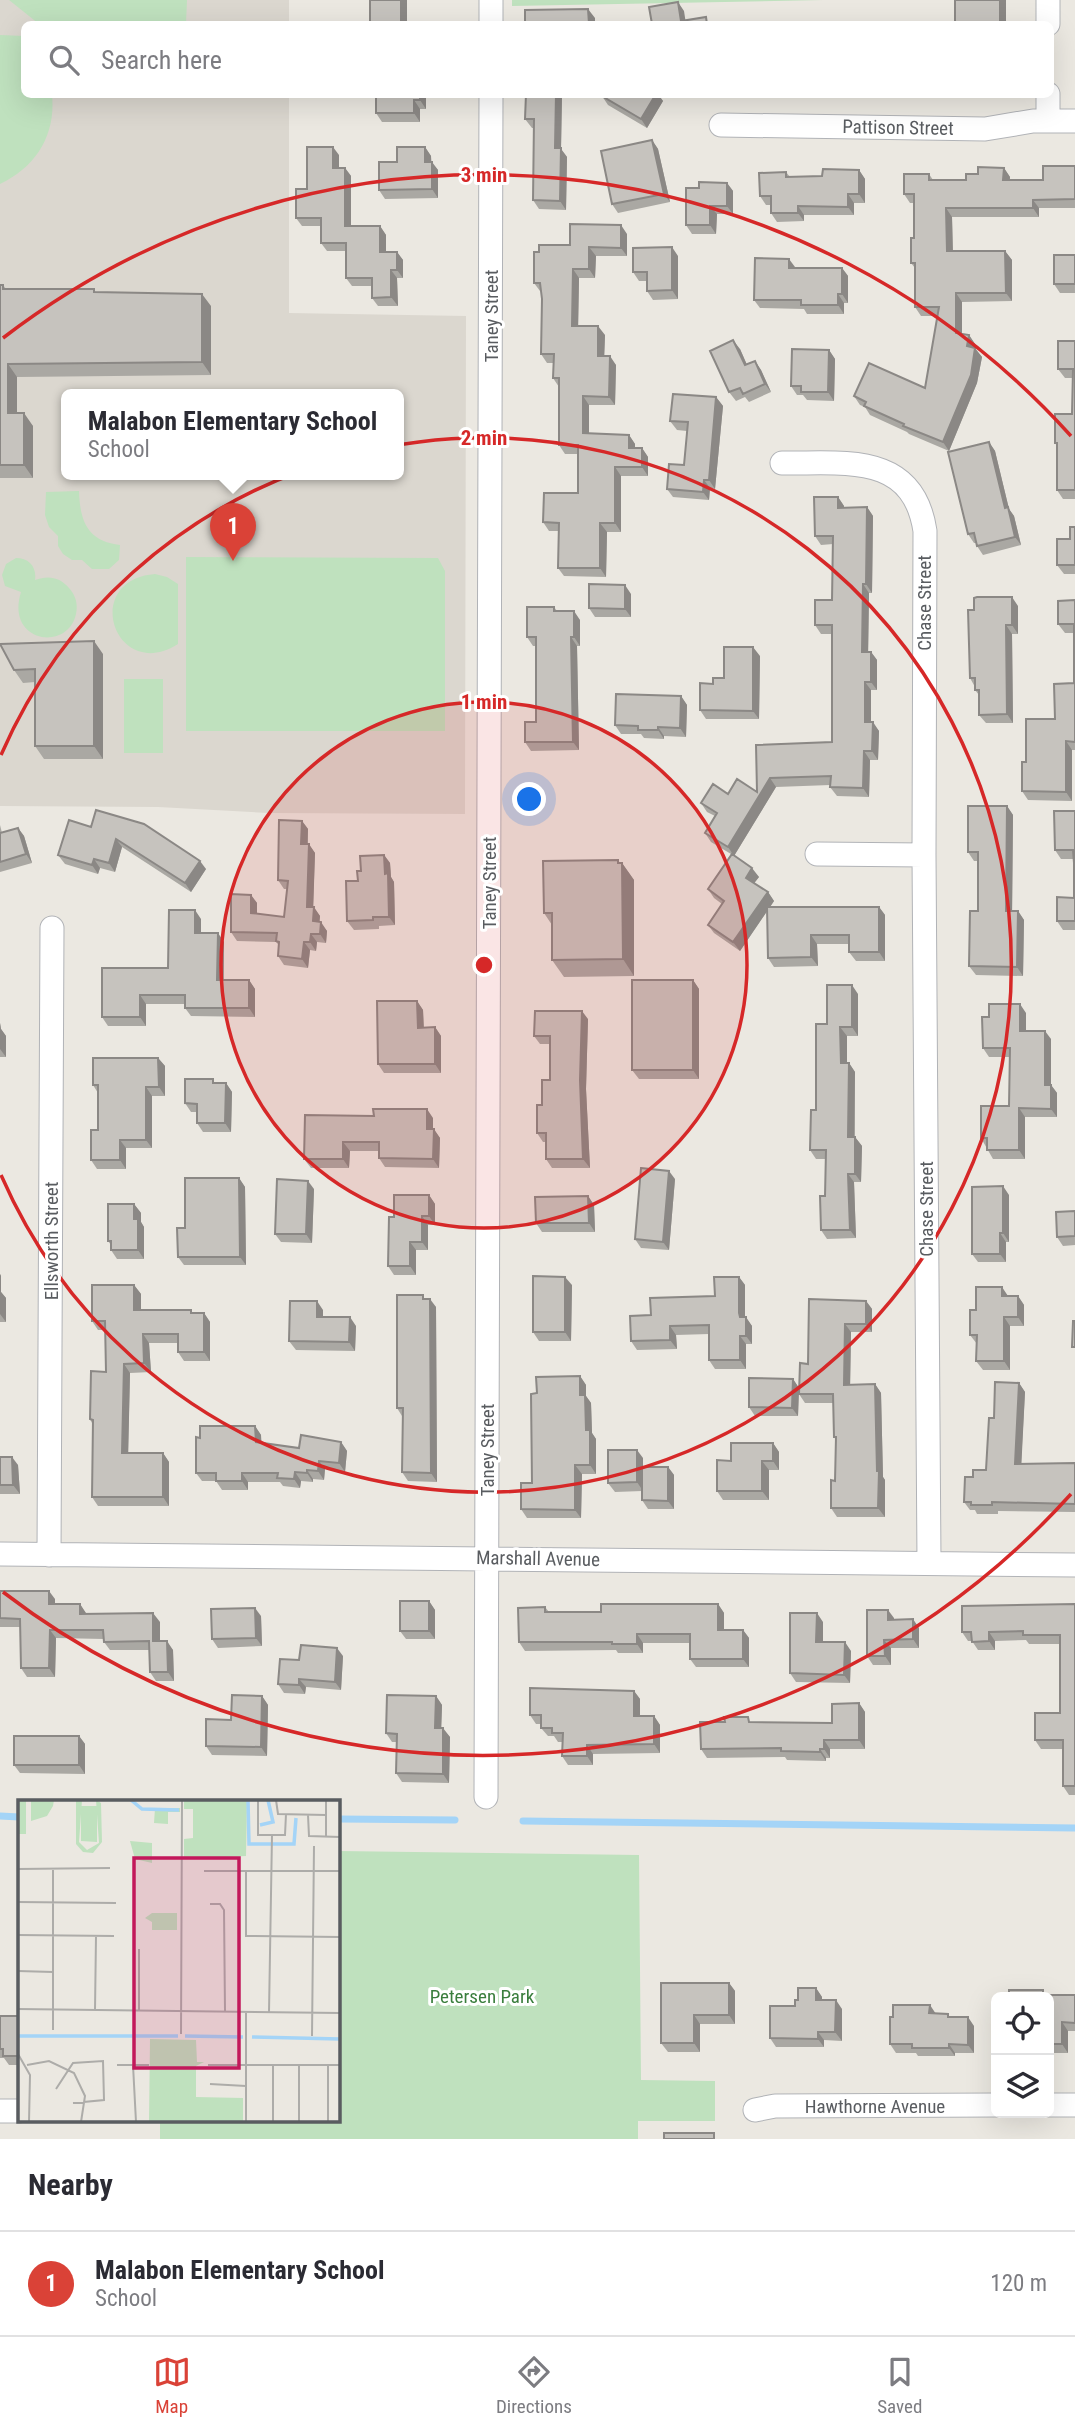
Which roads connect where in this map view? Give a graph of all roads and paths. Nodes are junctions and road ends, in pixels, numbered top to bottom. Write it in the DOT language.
graph roads {
  1 [pos="491,0"];
  2 [pos="1048,0"];
  3 [pos="491,21"];
  4 [pos="1048,21"];
  5 [pos="491,98"];
  6 [pos="1048,98"];
  7 [pos="1048,121"];
  8 [pos="1075,121"];
  9 [pos="720,125"];
  10 [pos="782,463"];
  11 [pos="817,854"];
  12 [pos="923,855"];
  13 [pos="52,928"];
  14 [pos="0,1554"];
  15 [pos="49,1555"];
  16 [pos="486,1558"];
  17 [pos="929,1562"];
  18 [pos="1075,1565"];
  19 [pos="486,1797"];
  20 [pos="991,2105"];
  21 [pos="1054,2105"];
  22 [pos="1075,2105"];
  23 [pos="0,2110"];
  24 [pos="18,2110"];
  25 [pos="755,2110"];
  1 -- 3 [label="street"];
  2 -- 4 [label="street"];
  5 -- 16 [label="street, Taney Street"];
  6 -- 7 [label="street"];
  7 -- 8 [label="street, Pattison Street"];
  7 -- 9 [label="street, Pattison Street"];
  10 -- 12 [label="street, Chase Street"];
  11 -- 12 [label="street"];
  12 -- 17 [label="street, Chase Street"];
  13 -- 15 [label="street, Ellsworth Street"];
  14 -- 15 [label="street, Marshall Avenue"];
  15 -- 16 [label="street, Marshall Avenue"];
  16 -- 17 [label="street, Marshall Avenue"];
  16 -- 19 [label="street, Taney Street"];
  17 -- 18 [label="street, Marshall Avenue"];
  20 -- 25 [label="street, Hawthorne Avenue"];
  21 -- 22 [label="street"];
  23 -- 24 [label="street"];
}
